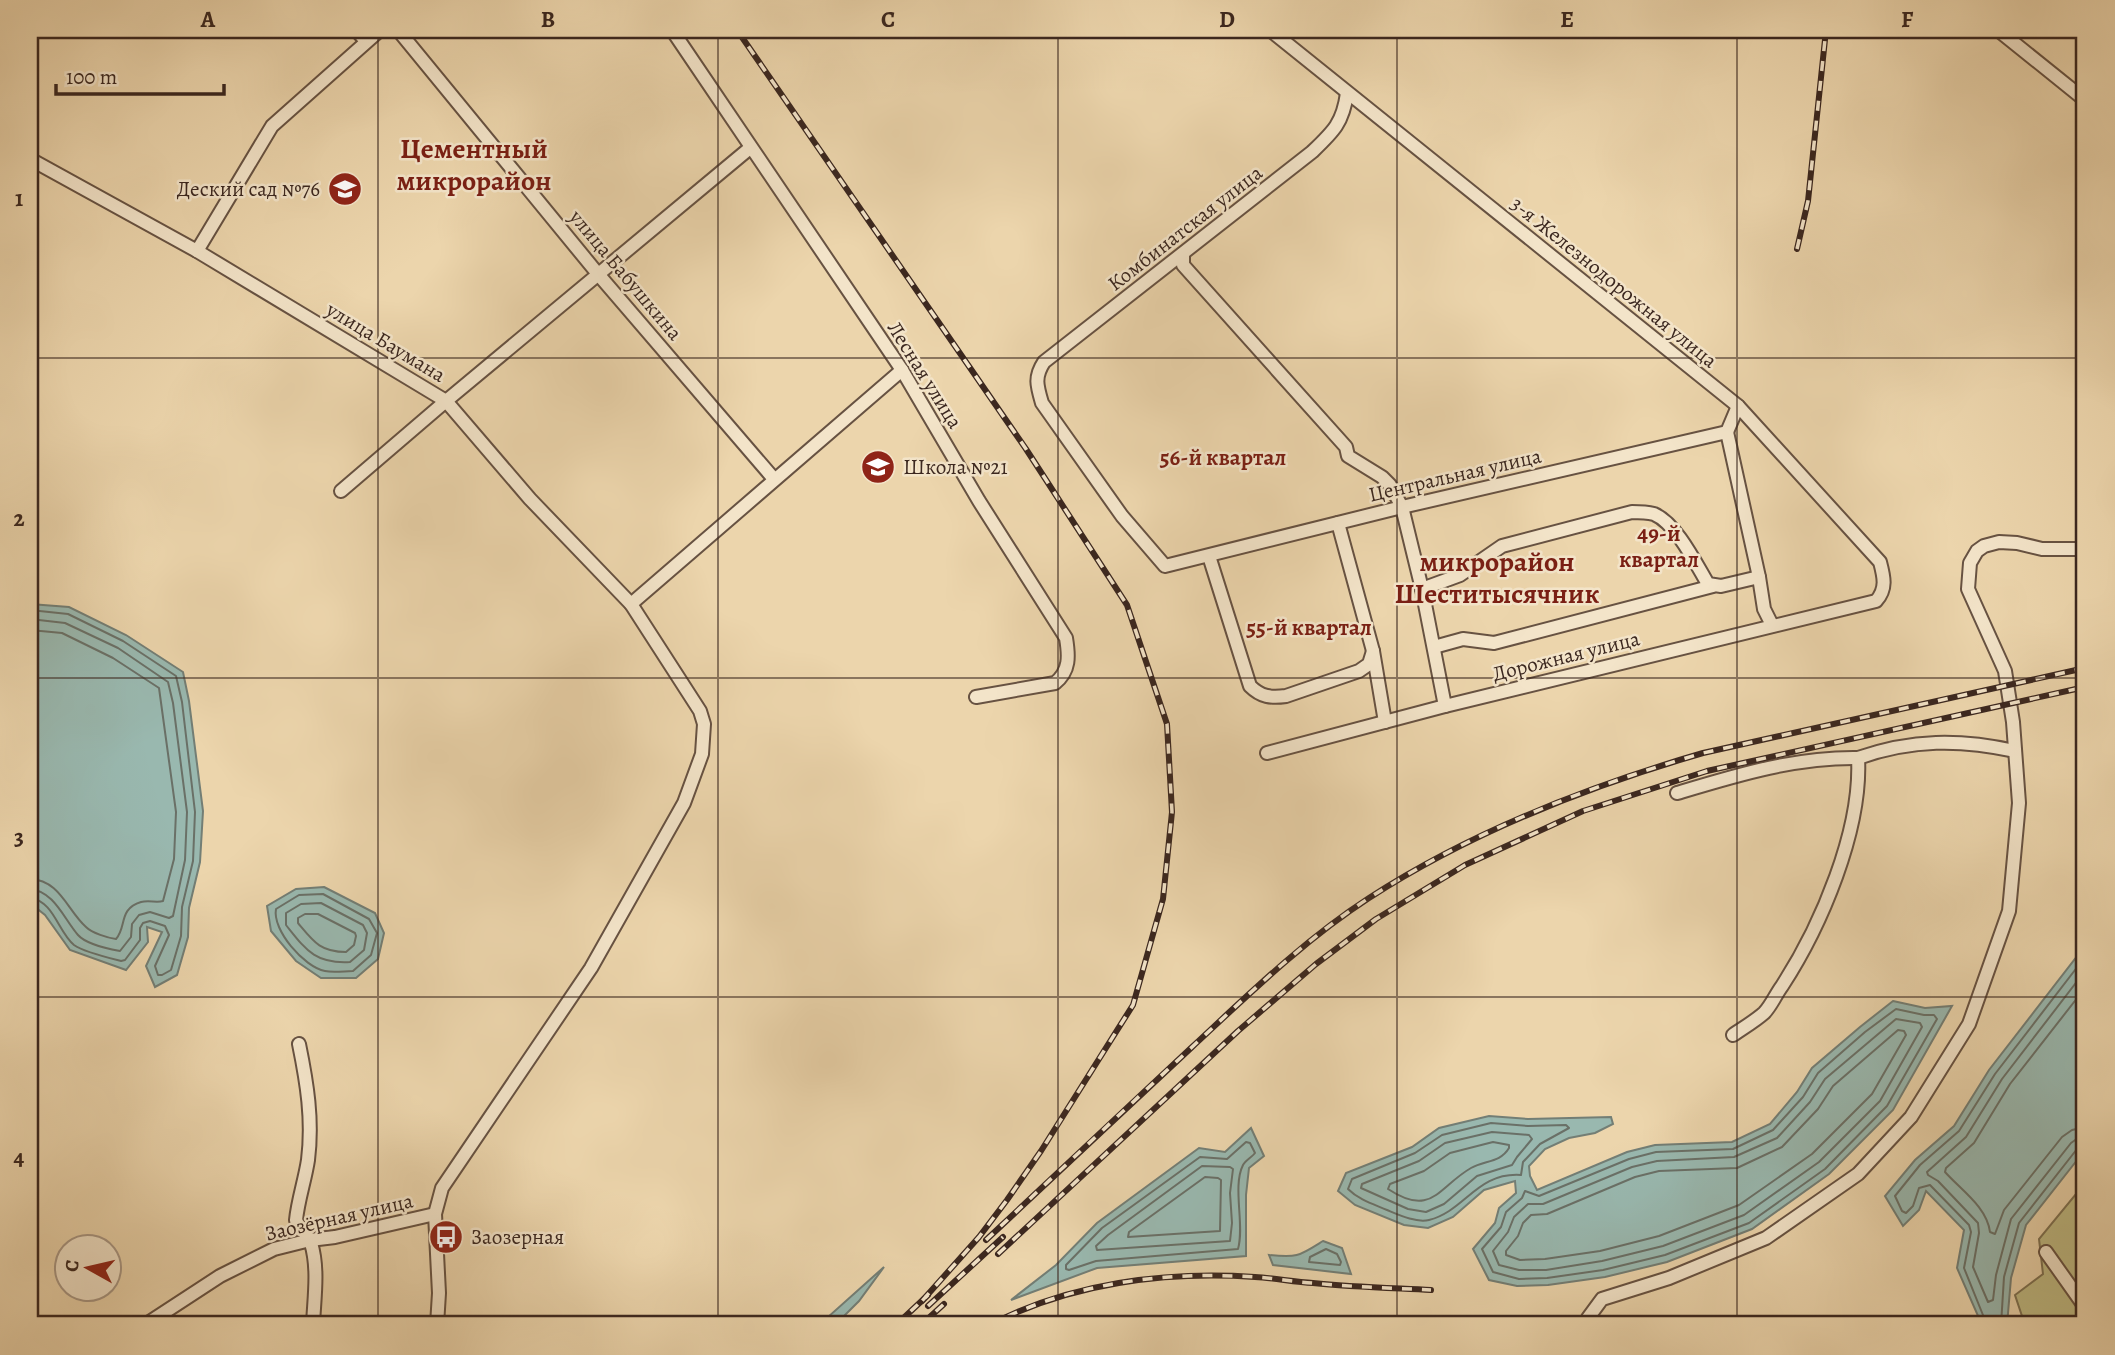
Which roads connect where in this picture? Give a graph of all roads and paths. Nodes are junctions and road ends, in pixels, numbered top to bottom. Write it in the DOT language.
graph roads {
  1 [pos="356,30"];
  2 [pos="380,30"];
  3 [pos="398,30"];
  4 [pos="672,30"];
  5 [pos="1270,30"];
  6 [pos="1998,30"];
  7 [pos="366,41"];
  8 [pos="1347,93"];
  9 [pos="2085,100"];
  10 [pos="750,148"];
  11 [pos="30,159"];
  12 [pos="197,251"];
  13 [pos="1183,254"];
  14 [pos="598,274"];
  15 [pos="902,370"];
  16 [pos="446,401"];
  17 [pos="1738,406"];
  18 [pos="1727,432"];
  19 [pos="774,478"];
  20 [pos="341,491"];
  21 [pos="1402,507"];
  22 [pos="1338,523"];
  23 [pos="2085,549"];
  24 [pos="1209,555"];
  25 [pos="1166,566"];
  26 [pos="1759,577"];
  27 [pos="1713,586"];
  28 [pos="1422,589"];
  29 [pos="1876,601"];
  30 [pos="631,604"];
  31 [pos="1772,625"];
  32 [pos="1434,647"];
  33 [pos="1373,651"];
  34 [pos="976,697"];
  35 [pos="1445,706"];
  36 [pos="1385,722"];
  37 [pos="2015,751"];
  38 [pos="1267,753"];
  39 [pos="1858,758"];
  40 [pos="1677,793"];
  41 [pos="1733,1035"];
  42 [pos="299,1044"];
  43 [pos="435,1214"];
  44 [pos="310,1240"];
  45 [pos="2046,1252"];
  46 [pos="2085,1307"];
  47 [pos="145,1325"];
  48 [pos="313,1325"];
  49 [pos="437,1325"];
  50 [pos="1587,1325"];
  1 -- 7 [label="street"];
  2 -- 7 [label="street"];
  3 -- 14 [label="street, улица Бабушкина"];
  4 -- 10 [label="street, Лесная улица"];
  5 -- 8 [label="street, 3-я Железнодорожная улица"];
  6 -- 9 [label="street"];
  7 -- 12 [label="street"];
  8 -- 13 [label="street, Комбинатская улица"];
  8 -- 17 [label="street, 3-я Железнодорожная улица"];
  10 -- 14 [label="street"];
  10 -- 15 [label="street, Лесная улица"];
  11 -- 12 [label="street, улица Баумана"];
  12 -- 16 [label="street, улица Баумана"];
  13 -- 21 [label="street"];
  13 -- 25 [label="street, Комбинатская улица"];
  14 -- 16 [label="street"];
  14 -- 19 [label="street, улица Бабушкина"];
  15 -- 19 [label="street"];
  15 -- 34 [label="street, Лесная улица"];
  16 -- 20 [label="street"];
  16 -- 30 [label="street, улица Баумана"];
  17 -- 18 [label="street"];
  17 -- 29 [label="street, 3-я Железнодорожная улица"];
  18 -- 21 [label="street, Центральная улица"];
  18 -- 26 [label="street"];
  19 -- 30 [label="street"];
  21 -- 22 [label="street, Центральная улица"];
  21 -- 28 [label="street"];
  22 -- 24 [label="street, Центральная улица"];
  22 -- 33 [label="street"];
  23 -- 37 [label="street"];
  24 -- 25 [label="street, Центральная улица"];
  24 -- 33 [label="street"];
  26 -- 27 [label="street"];
  26 -- 31 [label="street"];
  27 -- 28 [label="street"];
  27 -- 32 [label="street"];
  28 -- 32 [label="street"];
  29 -- 31 [label="street, Дорожная улица"];
  30 -- 43 [label="street, улица Баумана"];
  31 -- 35 [label="street, Дорожная улица"];
  32 -- 35 [label="street"];
  33 -- 36 [label="street"];
  35 -- 36 [label="street, Дорожная улица"];
  36 -- 38 [label="street, Дорожная улица"];
  37 -- 39 [label="street"];
  37 -- 50 [label="street"];
  39 -- 40 [label="street"];
  39 -- 41 [label="street"];
  42 -- 44 [label="street"];
  43 -- 44 [label="street, Заозёрная улица"];
  43 -- 49 [label="street"];
  44 -- 47 [label="street, Заозёрная улица"];
  44 -- 48 [label="street"];
  45 -- 46 [label="street"];
}
